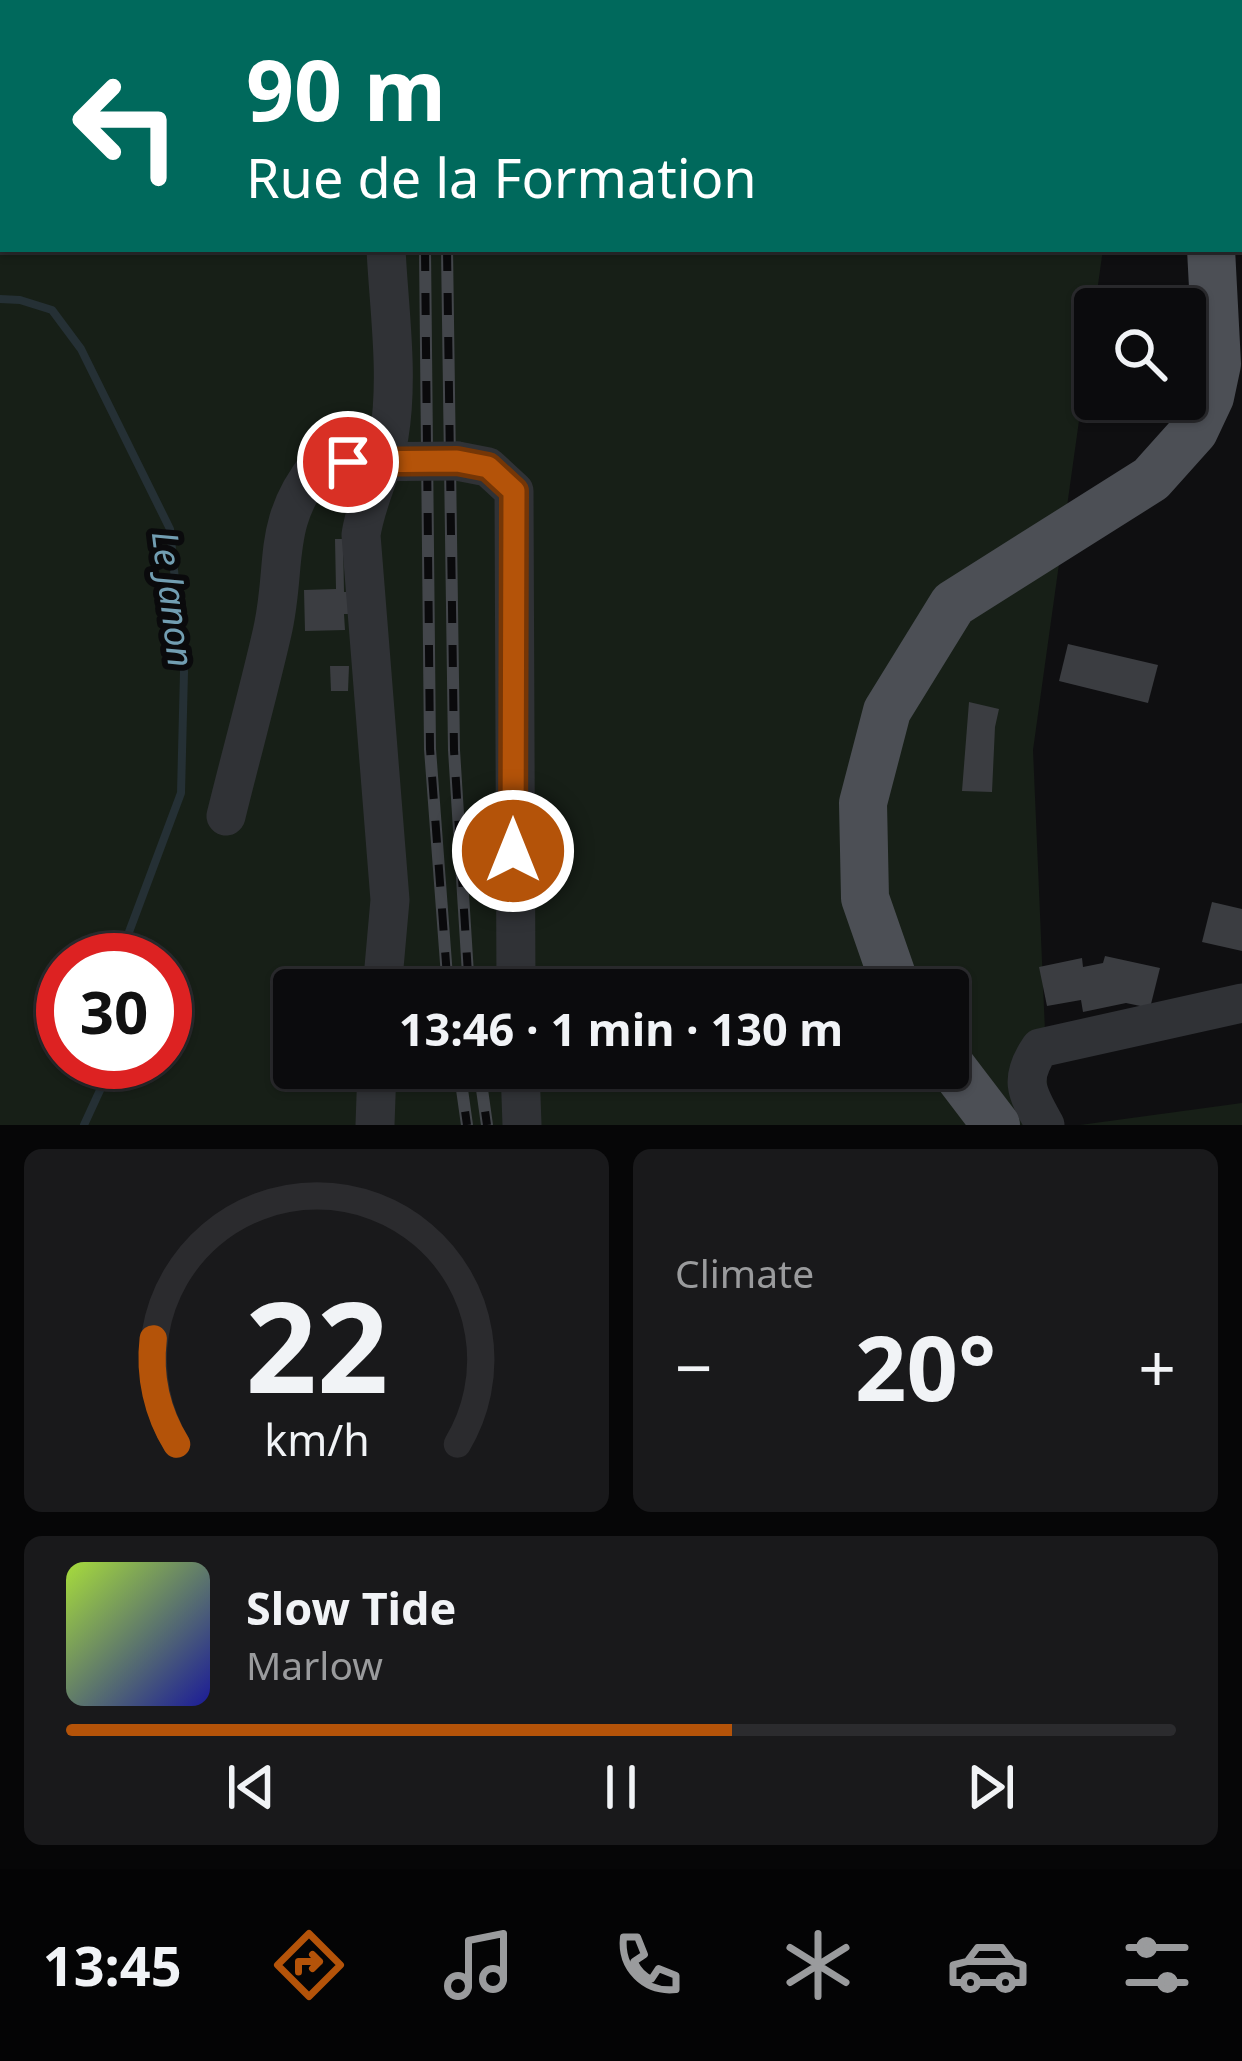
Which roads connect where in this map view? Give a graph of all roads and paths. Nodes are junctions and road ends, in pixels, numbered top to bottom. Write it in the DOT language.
graph roads {
  1 [pos="386,252"];
  2 [pos="1211,252"];
  3 [pos="226,816"];
  4 [pos="383,969"];
  5 [pos="516,969"];
  6 [pos="890,969"];
  7 [pos="1242,1003"];
  8 [pos="376,1089"];
  9 [pos="521,1089"];
  10 [pos="969,1089"];
  11 [pos="375,1125"];
  12 [pos="523,1125"];
  13 [pos="996,1125"];
  14 [pos="1045,1125"];
  1 -- 4 [label="street"];
  2 -- 6 [label="main road"];
  3 -- 5 [label="street, bridge"];
  7 -- 14 [label="street"];
  8 -- 11 [label="street"];
  9 -- 12 [label="street"];
  10 -- 13 [label="main road"];
}
